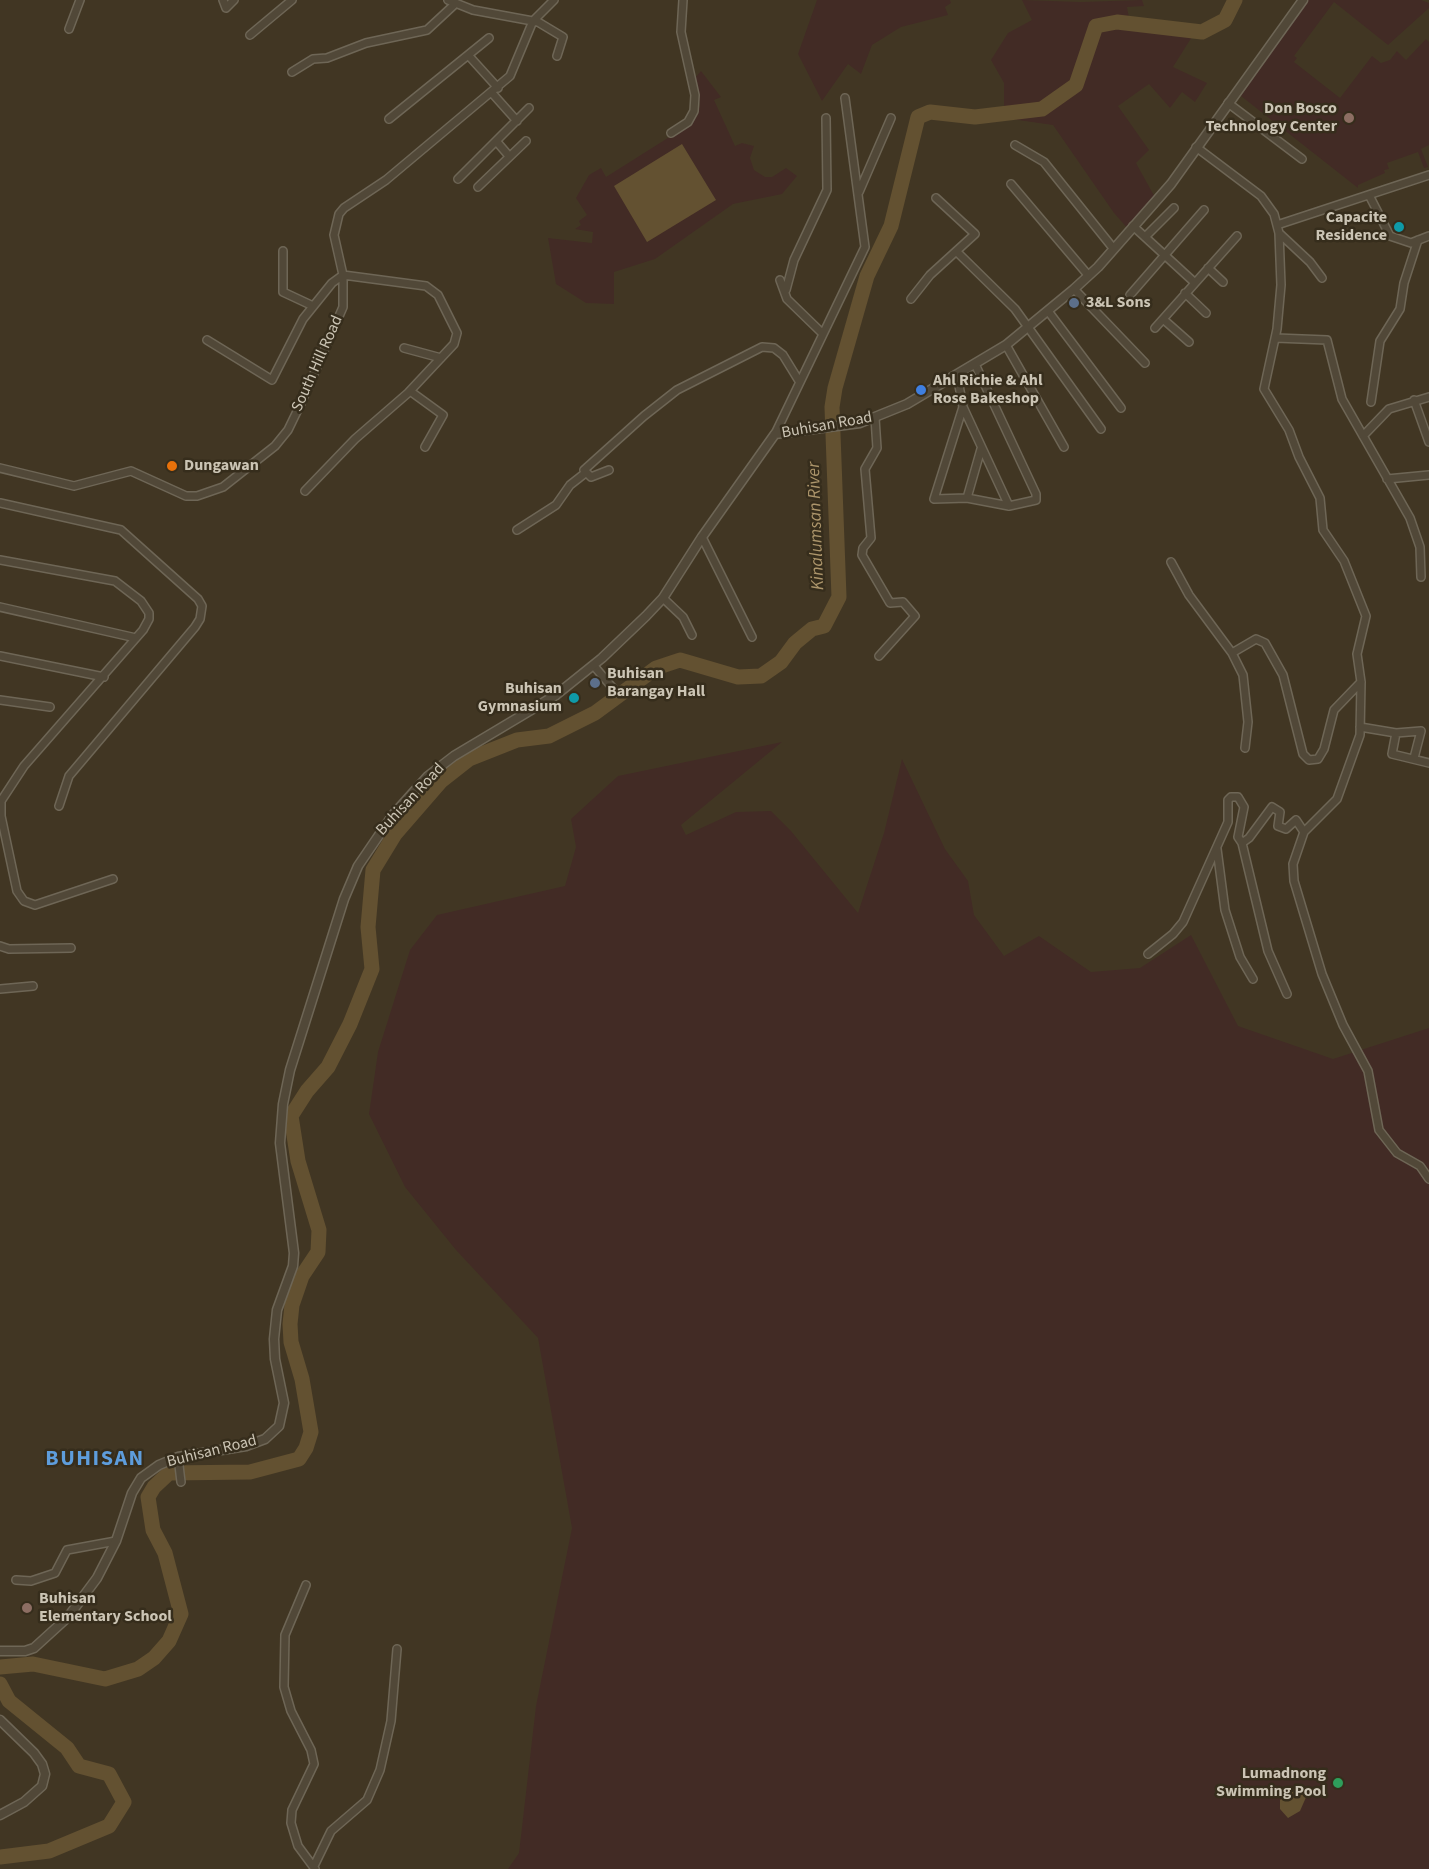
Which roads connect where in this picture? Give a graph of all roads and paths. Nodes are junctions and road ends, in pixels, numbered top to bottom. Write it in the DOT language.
graph roads {
  1 [pos="80,0"];
  2 [pos="224,0"];
  3 [pos="234,0"];
  4 [pos="292,0"];
  5 [pos="554,0"];
  6 [pos="683,0"];
  7 [pos="1303,0"];
  8 [pos="451,2"];
  9 [pos="533,21"];
  10 [pos="69,29"];
  11 [pos="250,35"];
  12 [pos="489,38"];
  13 [pos="470,56"];
  14 [pos="558,56"];
  15 [pos="292,72"];
  16 [pos="495,90"];
  17 [pos="845,98"];
  18 [pos="1228,103"];
  19 [pos="529,108"];
  20 [pos="826,118"];
  21 [pos="891,118"];
  22 [pos="389,119"];
  23 [pos="517,121"];
  24 [pos="671,133"];
  25 [pos="526,141"];
  26 [pos="497,142"];
  27 [pos="1015,145"];
  28 [pos="1196,147"];
  29 [pos="509,156"];
  30 [pos="1302,159"];
  31 [pos="1429,175"];
  32 [pos="458,179"];
  33 [pos="1011,184"];
  34 [pos="478,187"];
  35 [pos="859,192"];
  36 [pos="1370,195"];
  37 [pos="936,198"];
  38 [pos="1174,208"];
  39 [pos="1204,210"];
  40 [pos="1132,226"];
  41 [pos="1278,229"];
  42 [pos="1237,236"];
  43 [pos="1429,236"];
  44 [pos="1145,237"];
  45 [pos="1418,240"];
  46 [pos="1113,248"];
  47 [pos="283,251"];
  48 [pos="957,252"];
  49 [pos="1164,254"];
  50 [pos="1208,268"];
  51 [pos="343,275"];
  52 [pos="1088,275"];
  53 [pos="1322,278"];
  54 [pos="780,280"];
  55 [pos="1194,282"];
  56 [pos="1223,282"];
  57 [pos="1074,289"];
  58 [pos="786,290"];
  59 [pos="1185,293"];
  60 [pos="1130,295"];
  61 [pos="911,299"];
  62 [pos="313,306"];
  63 [pos="1048,311"];
  64 [pos="1206,313"];
  65 [pos="1163,318"];
  66 [pos="1029,327"];
  67 [pos="1155,328"];
  68 [pos="822,333"];
  69 [pos="1276,338"];
  70 [pos="207,340"];
  71 [pos="1189,342"];
  72 [pos="1006,345"];
  73 [pos="404,348"];
  74 [pos="441,358"];
  75 [pos="1145,363"];
  76 [pos="975,364"];
  77 [pos="957,375"];
  78 [pos="799,381"];
  79 [pos="410,391"];
  80 [pos="1429,397"];
  81 [pos="1414,400"];
  82 [pos="1371,402"];
  83 [pos="963,407"];
  84 [pos="1120,408"];
  85 [pos="875,418"];
  86 [pos="1101,429"];
  87 [pos="776,434"];
  88 [pos="1363,436"];
  89 [pos="1429,442"];
  90 [pos="425,447"];
  91 [pos="1064,447"];
  92 [pos="981,449"];
  93 [pos="0,468"];
  94 [pos="609,470"];
  95 [pos="584,474"];
  96 [pos="1429,475"];
  97 [pos="1388,479"];
  98 [pos="305,491"];
  99 [pos="967,498"];
  100 [pos="0,503"];
  101 [pos="1009,506"];
  102 [pos="518,530"];
  103 [pos="702,537"];
  104 [pos="0,560"];
  105 [pos="1171,562"];
  106 [pos="1421,577"];
  107 [pos="663,598"];
  108 [pos="0,607"];
  109 [pos="692,634"];
  110 [pos="752,637"];
  111 [pos="136,638"];
  112 [pos="1232,653"];
  113 [pos="0,656"];
  114 [pos="879,656"];
  115 [pos="594,666"];
  116 [pos="104,676"];
  117 [pos="1361,682"];
  118 [pos="617,693"];
  119 [pos="0,700"];
  120 [pos="50,707"];
  121 [pos="1360,727"];
  122 [pos="1396,733"];
  123 [pos="1245,748"];
  124 [pos="1414,758"];
  125 [pos="1429,763"];
  126 [pos="59,806"];
  127 [pos="1304,832"];
  128 [pos="1242,843"];
  129 [pos="1216,849"];
  130 [pos="113,879"];
  131 [pos="0,946"];
  132 [pos="70,948"];
  133 [pos="1148,954"];
  134 [pos="1253,979"];
  135 [pos="33,986"];
  136 [pos="0,989"];
  137 [pos="1287,994"];
  138 [pos="1429,1179"];
  139 [pos="179,1461"];
  140 [pos="181,1478"];
  141 [pos="116,1541"];
  142 [pos="16,1580"];
  143 [pos="306,1585"];
  144 [pos="397,1649"];
  145 [pos="0,1651"];
  146 [pos="0,1720"];
  147 [pos="0,1815"];
  148 [pos="315,1867"];
  1 -- 10 [label="street"];
  2 -- 3 [label="street"];
  4 -- 11 [label="street"];
  5 -- 9 [label="street, South Hill Road"];
  6 -- 24 [label="street"];
  7 -- 18 [label="street, Buhisan Road"];
  8 -- 9 [label="street"];
  8 -- 15 [label="street"];
  9 -- 14 [label="street"];
  9 -- 16 [label="street, South Hill Road"];
  12 -- 13 [label="street"];
  13 -- 16 [label="street"];
  13 -- 22 [label="street"];
  16 -- 23 [label="street"];
  16 -- 51 [label="street, South Hill Road"];
  17 -- 35 [label="street"];
  18 -- 28 [label="street, Buhisan Road"];
  18 -- 30 [label="street"];
  19 -- 23 [label="street"];
  20 -- 58 [label="street"];
  21 -- 35 [label="street"];
  23 -- 26 [label="street"];
  25 -- 29 [label="street"];
  26 -- 29 [label="street"];
  26 -- 32 [label="street"];
  27 -- 46 [label="street"];
  28 -- 40 [label="street, Buhisan Road"];
  28 -- 41 [label="street"];
  29 -- 34 [label="street"];
  31 -- 36 [label="street"];
  33 -- 52 [label="street"];
  35 -- 68 [label="street"];
  36 -- 41 [label="street"];
  36 -- 45 [label="street"];
  37 -- 48 [label="street"];
  38 -- 44 [label="street"];
  39 -- 49 [label="street"];
  40 -- 44 [label="street"];
  40 -- 46 [label="street, Buhisan Road"];
  41 -- 53 [label="street"];
  41 -- 69 [label="street"];
  42 -- 50 [label="street"];
  43 -- 45 [label="street"];
  44 -- 49 [label="street"];
  45 -- 82 [label="street"];
  46 -- 52 [label="street, Buhisan Road"];
  47 -- 62 [label="street"];
  48 -- 61 [label="street"];
  48 -- 66 [label="street"];
  49 -- 55 [label="street"];
  49 -- 60 [label="street"];
  50 -- 55 [label="street"];
  50 -- 56 [label="street"];
  51 -- 62 [label="street"];
  51 -- 74 [label="street"];
  51 -- 93 [label="street, South Hill Road"];
  52 -- 57 [label="street, Buhisan Road"];
  54 -- 58 [label="street"];
  55 -- 59 [label="street"];
  57 -- 63 [label="street, Buhisan Road"];
  57 -- 75 [label="street"];
  58 -- 68 [label="street"];
  59 -- 64 [label="street"];
  59 -- 65 [label="street"];
  62 -- 70 [label="street"];
  63 -- 66 [label="street, Buhisan Road"];
  63 -- 84 [label="street"];
  65 -- 67 [label="street"];
  65 -- 71 [label="street"];
  66 -- 72 [label="street, Buhisan Road"];
  66 -- 86 [label="street"];
  68 -- 78 [label="street"];
  69 -- 88 [label="street"];
  69 -- 117 [label="street"];
  72 -- 76 [label="street, Buhisan Road"];
  72 -- 91 [label="street"];
  73 -- 74 [label="street"];
  74 -- 79 [label="street"];
  76 -- 77 [label="street, Buhisan Road"];
  76 -- 101 [label="street"];
  77 -- 83 [label="street"];
  77 -- 85 [label="street, Buhisan Road"];
  78 -- 87 [label="street"];
  78 -- 95 [label="street"];
  79 -- 90 [label="street"];
  79 -- 98 [label="street"];
  80 -- 81 [label="street"];
  81 -- 88 [label="street"];
  81 -- 89 [label="street"];
  83 -- 92 [label="street"];
  83 -- 99 [label="street"];
  85 -- 87 [label="street, Buhisan Road"];
  85 -- 114 [label="street"];
  87 -- 103 [label="street, Buhisan Road"];
  88 -- 97 [label="street"];
  92 -- 99 [label="street"];
  92 -- 101 [label="street"];
  94 -- 95 [label="street"];
  95 -- 102 [label="street"];
  96 -- 97 [label="street"];
  97 -- 106 [label="street"];
  99 -- 101 [label="street"];
  100 -- 126 [label="street"];
  103 -- 107 [label="street, Buhisan Road"];
  103 -- 110 [label="street"];
  104 -- 111 [label="street"];
  105 -- 112 [label="street"];
  107 -- 109 [label="street"];
  107 -- 115 [label="street, Buhisan Road"];
  108 -- 111 [label="street"];
  111 -- 116 [label="street"];
  112 -- 117 [label="street"];
  112 -- 123 [label="street"];
  113 -- 116 [label="street"];
  115 -- 118 [label="street"];
  115 -- 139 [label="street, Buhisan Road"];
  116 -- 130 [label="street"];
  117 -- 121 [label="street"];
  119 -- 120 [label="street"];
  121 -- 122 [label="street"];
  121 -- 127 [label="street"];
  122 -- 124 [label="street"];
  122 -- 124 [label="street"];
  124 -- 125 [label="street"];
  127 -- 128 [label="street"];
  127 -- 138 [label="street"];
  128 -- 129 [label="street"];
  128 -- 137 [label="street"];
  129 -- 133 [label="street"];
  129 -- 134 [label="street"];
  131 -- 132 [label="street"];
  135 -- 136 [label="street"];
  139 -- 140 [label="street"];
  139 -- 141 [label="street, Buhisan Road"];
  141 -- 142 [label="street"];
  141 -- 145 [label="street, Buhisan Road"];
  143 -- 148 [label="street"];
  144 -- 148 [label="street"];
  146 -- 147 [label="street"];
}
